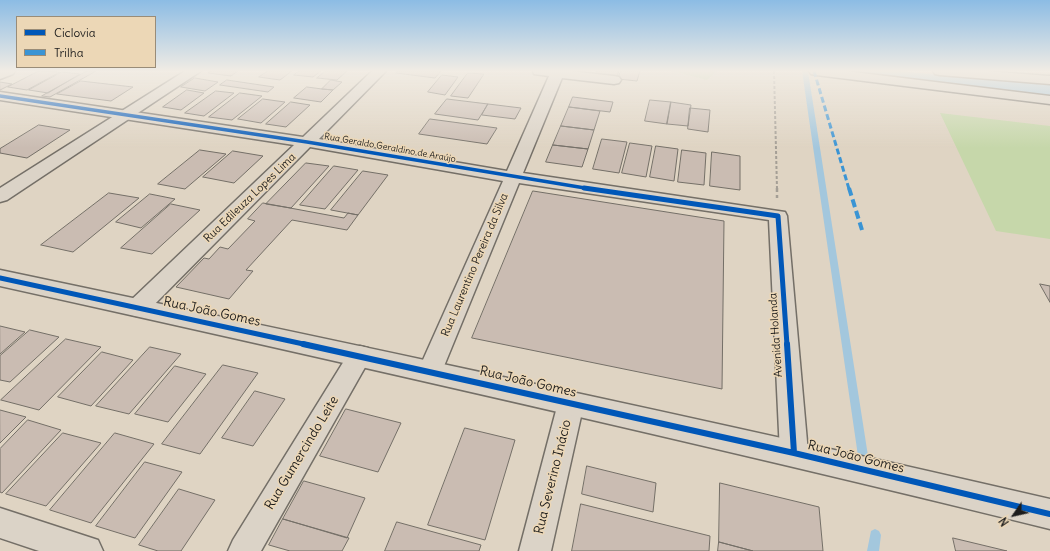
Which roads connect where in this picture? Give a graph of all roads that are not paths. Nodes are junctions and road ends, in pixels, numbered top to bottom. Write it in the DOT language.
graph roads {
  1 [pos="5,97"];
  2 [pos="153,97"];
  3 [pos="352,97"];
  4 [pos="542,97"];
  5 [pos="1024,97"];
  6 [pos="1050,100"];
  7 [pos="127,114"];
  8 [pos="307,142"];
  9 [pos="512,177"];
  10 [pos="0,196"];
  11 [pos="778,216"];
  12 [pos="0,278"];
  13 [pos="137,308"];
  14 [pos="360,355"];
  15 [pos="430,371"];
  16 [pos="571,403"];
  17 [pos="794,453"];
  18 [pos="1050,514"];
  19 [pos="0,523"];
  20 [pos="87,551"];
  21 [pos="244,551"];
  22 [pos="535,551"];
  1 -- 7 [label="street, Rua Geraldo Geraldino de Araújo"];
  2 -- 7 [label="street"];
  3 -- 8 [label="street, Rua Edileuza Lopes Lima"];
  4 -- 9 [label="street, Rua Laurentino Pereira da Silva"];
  5 -- 6 [label="street"];
  7 -- 8 [label="street, Rua Geraldo Geraldino de Araújo"];
  7 -- 10 [label="street"];
  8 -- 9 [label="street, Rua Geraldo Geraldino de Araújo"];
  8 -- 13 [label="street, Rua Edileuza Lopes Lima"];
  9 -- 11 [label="street, Rua Geraldo Geraldino de Araújo"];
  9 -- 15 [label="street, Rua Laurentino Pereira da Silva"];
  11 -- 17 [label="street, Avenida Holanda"];
  12 -- 13 [label="street, Rua João Gomes"];
  13 -- 14 [label="street, Rua João Gomes"];
  14 -- 15 [label="street, Rua João Gomes"];
  14 -- 21 [label="street, Rua Gumercindo Leite"];
  15 -- 16 [label="street, Rua João Gomes"];
  16 -- 17 [label="street, Rua João Gomes"];
  16 -- 22 [label="street, Rua Severino Inácio"];
  17 -- 18 [label="street, Rua João Gomes"];
  19 -- 20 [label="street"];
}
